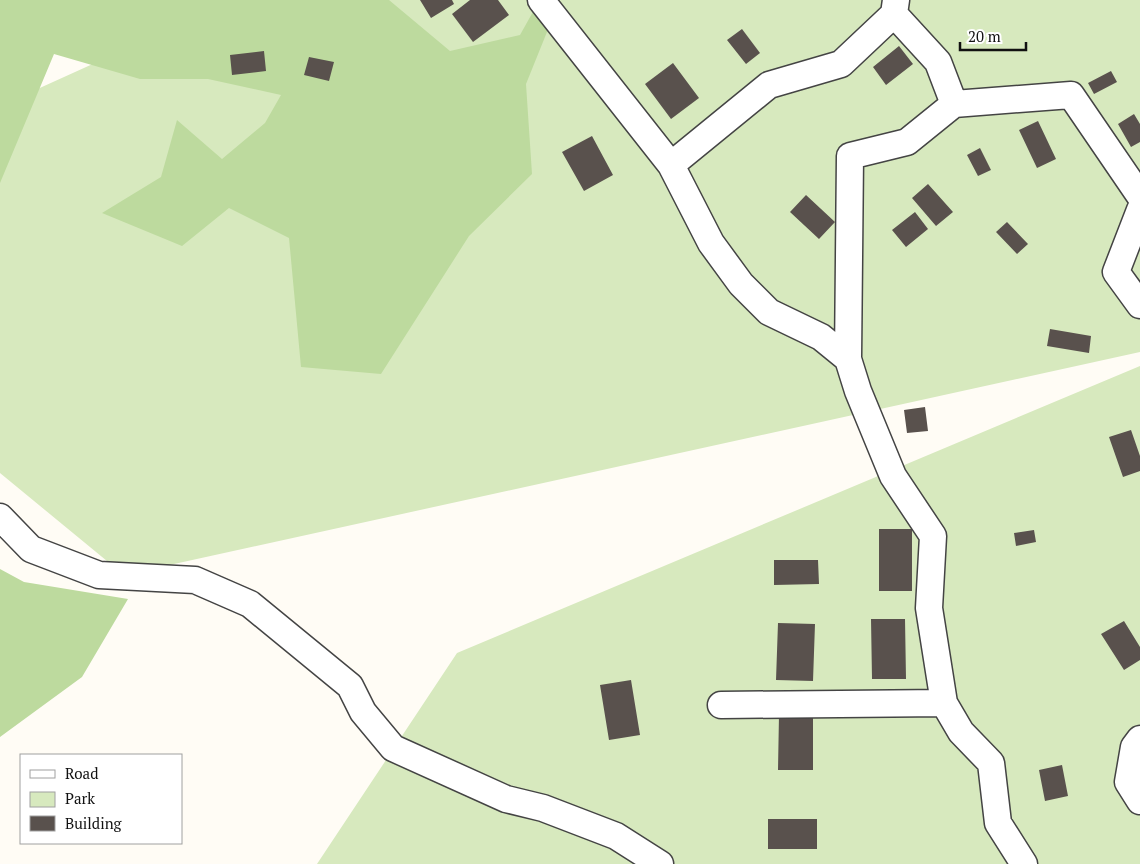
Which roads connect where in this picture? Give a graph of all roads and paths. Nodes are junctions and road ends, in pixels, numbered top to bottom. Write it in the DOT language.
graph roads {
  1 [pos="541,0"];
  2 [pos="895,7"];
  3 [pos="954,104"];
  4 [pos="671,165"];
  5 [pos="1140,196"];
  6 [pos="1140,210"];
  7 [pos="1140,304"];
  8 [pos="848,359"];
  9 [pos="0,517"];
  10 [pos="944,703"];
  11 [pos="721,705"];
  12 [pos="1140,739"];
  13 [pos="1140,801"];
  14 [pos="660,864"];
  15 [pos="1024,864"];
  1 -- 4 [label="lane"];
  2 -- 3 [label="lane"];
  2 -- 4 [label="lane"];
  3 -- 5 [label="lane"];
  3 -- 8 [label="lane"];
  4 -- 8 [label="lane"];
  6 -- 7 [label="lane"];
  8 -- 10 [label="lane"];
  9 -- 14 [label="lane"];
  10 -- 11 [label="lane"];
  10 -- 15 [label="lane"];
  12 -- 13 [label="lane"];
}
